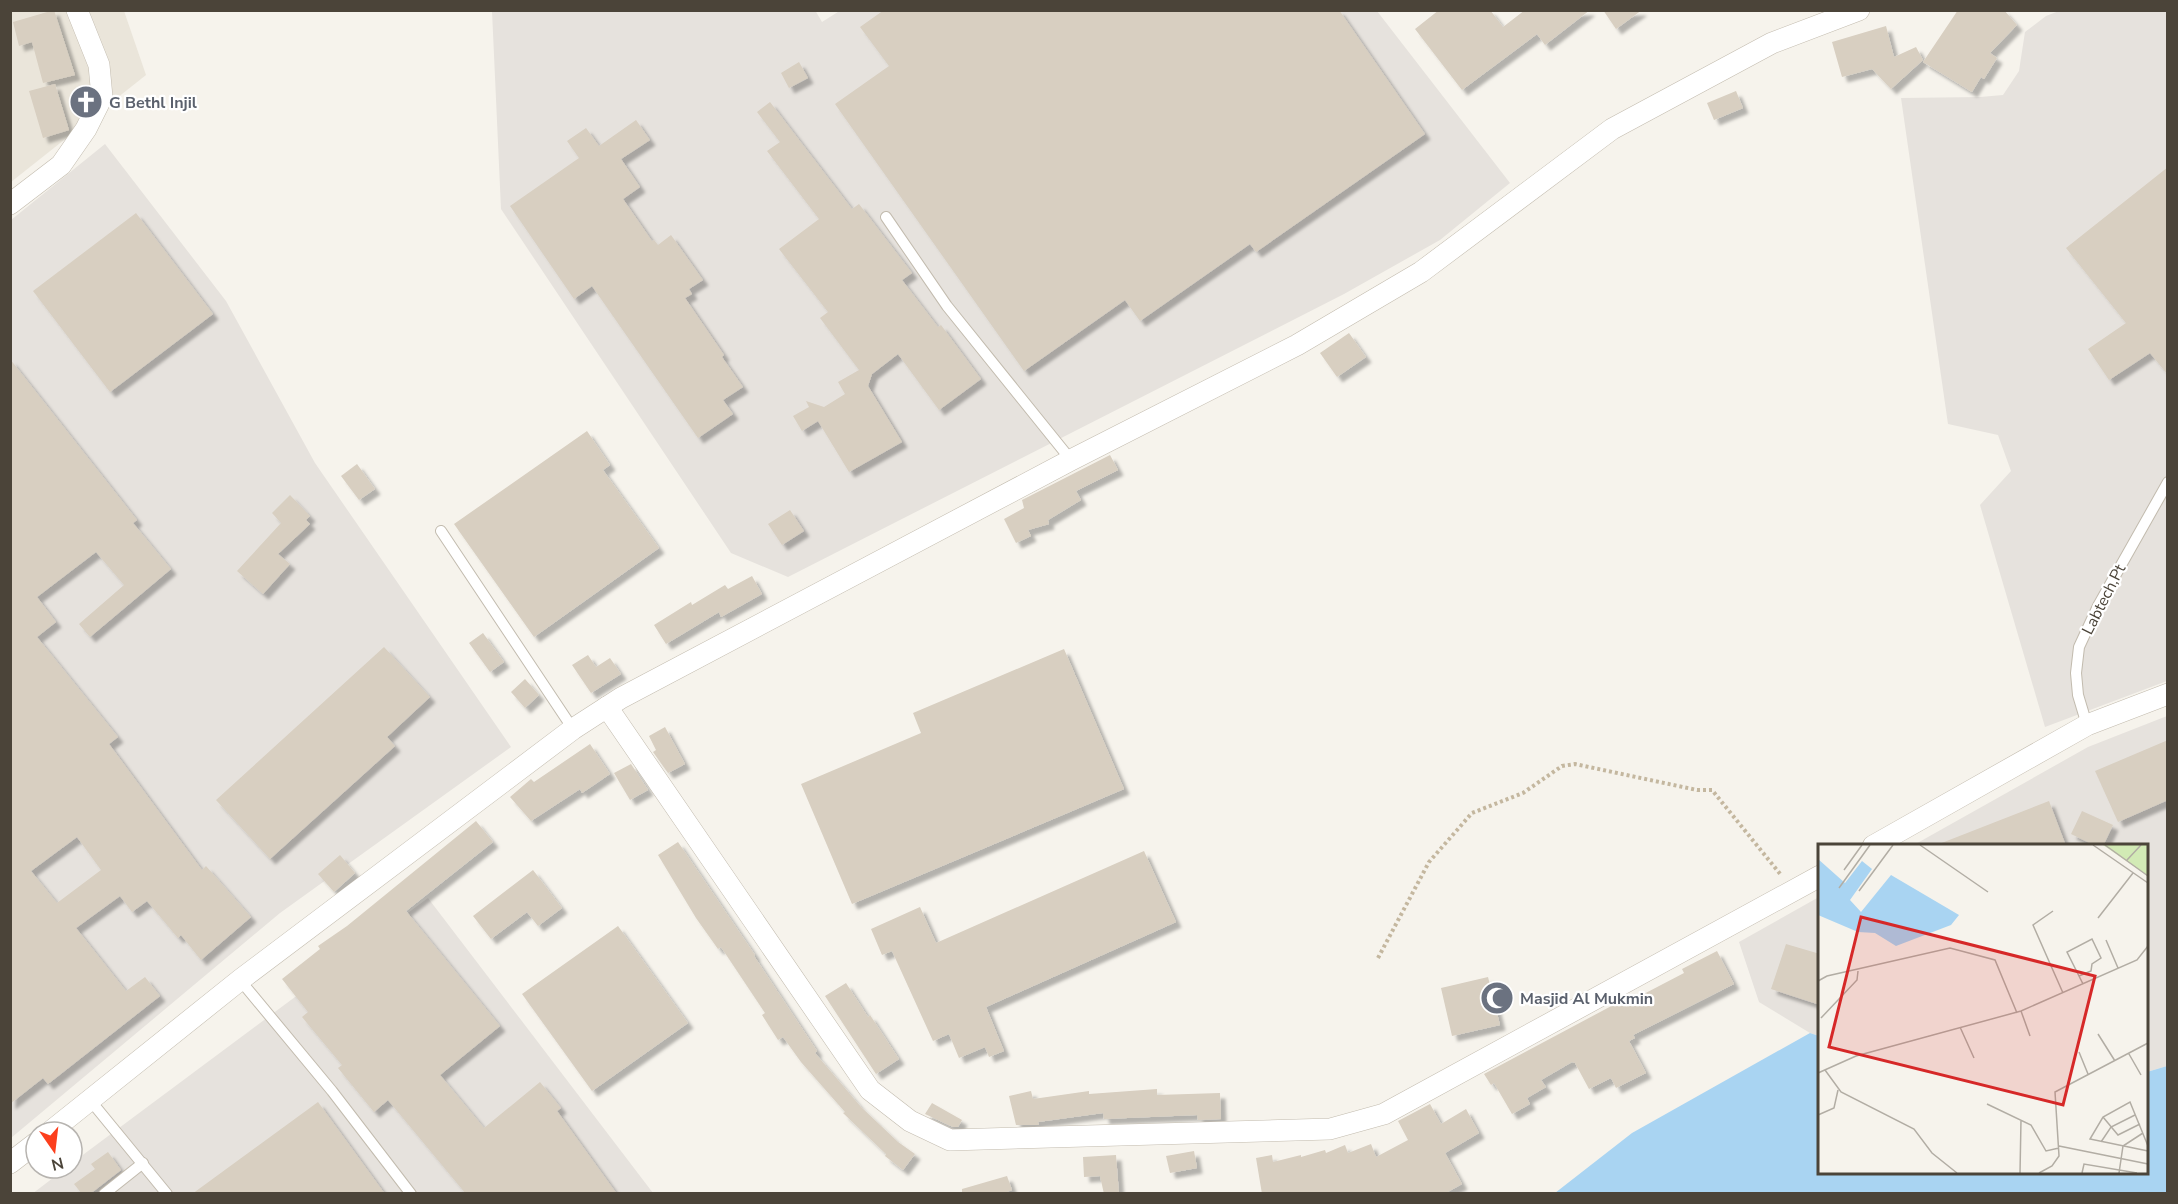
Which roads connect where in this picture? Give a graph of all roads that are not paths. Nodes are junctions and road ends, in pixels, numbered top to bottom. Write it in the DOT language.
graph roads {
  1 [pos="77,10"];
  2 [pos="1858,10"];
  3 [pos="10,204"];
  4 [pos="886,217"];
  5 [pos="1071,460"];
  6 [pos="2168,482"];
  7 [pos="441,531"];
  8 [pos="2168,694"];
  9 [pos="607,707"];
  10 [pos="2087,725"];
  11 [pos="573,729"];
  12 [pos="1877,844"];
  13 [pos="1818,877"];
  14 [pos="240,980"];
  15 [pos="90,1100"];
  16 [pos="65,1120"];
  17 [pos="24,1152"];
  18 [pos="10,1163"];
  19 [pos="143,1163"];
  20 [pos="104,1194"];
  21 [pos="167,1194"];
  22 [pos="411,1194"];
  1 -- 3 [label="street"];
  2 -- 5 [label="street"];
  4 -- 5 [label="lane"];
  5 -- 9 [label="street"];
  6 -- 10 [label="lane, Labtech,Pt"];
  7 -- 11 [label="lane"];
  8 -- 10 [label="street"];
  9 -- 11 [label="street"];
  9 -- 13 [label="street"];
  10 -- 12 [label="street"];
  11 -- 14 [label="street"];
  14 -- 15 [label="street"];
  14 -- 22 [label="lane"];
  15 -- 16 [label="street"];
  15 -- 19 [label="lane"];
  17 -- 18 [label="street"];
  19 -- 20 [label="lane"];
  19 -- 21 [label="lane"];
}
